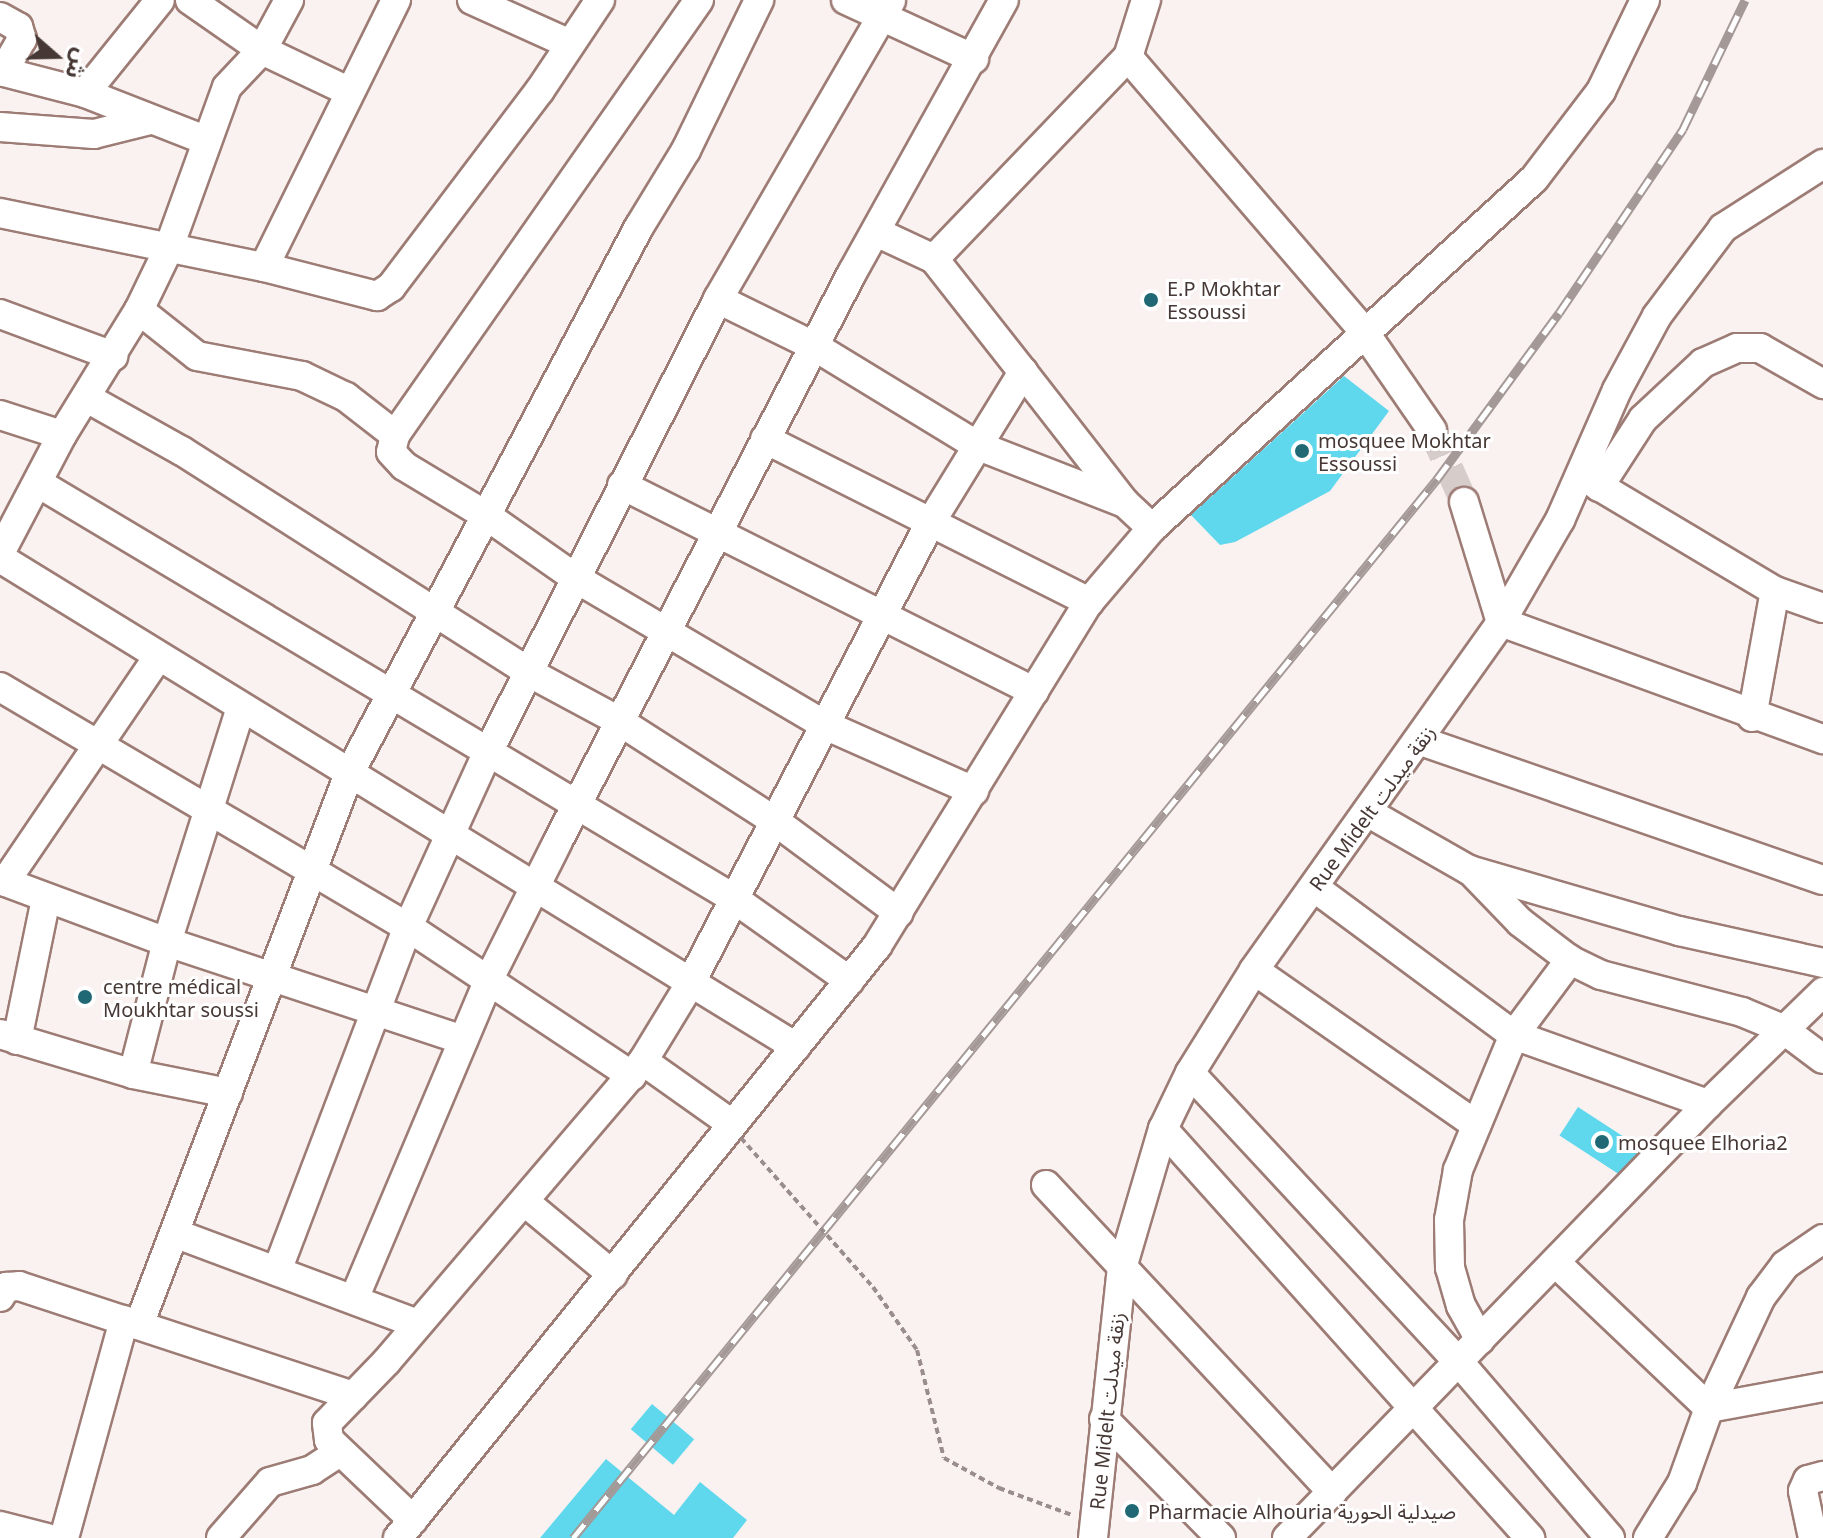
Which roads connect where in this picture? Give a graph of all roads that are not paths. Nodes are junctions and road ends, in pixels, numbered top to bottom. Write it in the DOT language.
graph roads {
  1 [pos="160,0"];
  2 [pos="190,0"];
  3 [pos="289,0"];
  4 [pos="396,0"];
  5 [pos="472,0"];
  6 [pos="600,0"];
  7 [pos="699,0"];
  8 [pos="759,0"];
  9 [pos="846,0"];
  10 [pos="1004,0"];
  11 [pos="1146,0"];
  12 [pos="1645,0"];
  13 [pos="887,7"];
  14 [pos="0,17"];
  15 [pos="570,44"];
  16 [pos="262,50"];
  17 [pos="1128,57"];
  18 [pos="974,59"];
  19 [pos="1,71"];
  20 [pos="348,91"];
  21 [pos="85,93"];
  22 [pos="150,120"];
  23 [pos="0,127"];
  24 [pos="205,140"];
  25 [pos="1823,164"];
  26 [pos="0,213"];
  27 [pos="876,232"];
  28 [pos="168,250"];
  29 [pos="934,259"];
  30 [pos="264,267"];
  31 [pos="718,299"];
  32 [pos="139,310"];
  33 [pos="0,314"];
  34 [pos="1365,333"];
  35 [pos="814,346"];
  36 [pos="113,356"];
  37 [pos="1023,372"];
  38 [pos="1823,384"];
  39 [pos="87,398"];
  40 [pos="0,415"];
  41 [pos="1432,430"];
  42 [pos="62,435"];
  43 [pos="395,435"];
  44 [pos="765,439"];
  45 [pos="976,445"];
  46 [pos="1590,481"];
  47 [pos="38,483"];
  48 [pos="622,485"];
  49 [pos="1464,502"];
  50 [pos="1125,503"];
  51 [pos="487,516"];
  52 [pos="929,525"];
  53 [pos="1152,528"];
  54 [pos="715,534"];
  55 [pos="3,542"];
  56 [pos="577,579"];
  57 [pos="1775,591"];
  58 [pos="1089,602"];
  59 [pos="1823,608"];
  60 [pos="438,615"];
  61 [pos="883,617"];
  62 [pos="1501,622"];
  63 [pos="669,630"];
  64 [pos="158,657"];
  65 [pos="530,673"];
  66 [pos="0,687"];
  67 [pos="1034,691"];
  68 [pos="393,696"];
  69 [pos="241,707"];
  70 [pos="1752,717"];
  71 [pos="619,721"];
  72 [pos="825,725"];
  73 [pos="1823,739"];
  74 [pos="1421,741"];
  75 [pos="96,743"];
  76 [pos="487,754"];
  77 [pos="349,774"];
  78 [pos="974,791"];
  79 [pos="577,803"];
  80 [pos="206,809"];
  81 [pos="1369,813"];
  82 [pos="775,821"];
  83 [pos="451,832"];
  84 [pos="1823,857"];
  85 [pos="1787,868"];
  86 [pos="1469,870"];
  87 [pos="310,871"];
  88 [pos="1823,880"];
  89 [pos="3,881"];
  90 [pos="536,887"];
  91 [pos="1315,888"];
  92 [pos="733,898"];
  93 [pos="46,899"];
  94 [pos="899,913"];
  95 [pos="408,927"];
  96 [pos="167,942"];
  97 [pos="1570,960"];
  98 [pos="1823,963"];
  99 [pos="1254,970"];
  100 [pos="271,975"];
  101 [pos="490,977"];
  102 [pos="850,981"];
  103 [pos="690,984"];
  104 [pos="1823,992"];
  105 [pos="376,1008"];
  106 [pos="1783,1029"];
  107 [pos="1514,1035"];
  108 [pos="8,1037"];
  109 [pos="463,1040"];
  110 [pos="796,1047"];
  111 [pos="1823,1059"];
  112 [pos="638,1068"];
  113 [pos="1190,1073"];
  114 [pos="133,1074"];
  115 [pos="228,1093"];
  116 [pos="1708,1104"];
  117 [pos="1476,1125"];
  118 [pos="1163,1129"];
  119 [pos="736,1131"];
  120 [pos="1046,1185"];
  121 [pos="525,1202"];
  122 [pos="177,1234"];
  123 [pos="1823,1239"];
  124 [pos="1557,1264"];
  125 [pos="1122,1268"];
  126 [pos="277,1271"];
  127 [pos="613,1275"];
  128 [pos="0,1297"];
  129 [pos="354,1299"];
  130 [pos="131,1323"];
  131 [pos="415,1323"];
  132 [pos="1480,1340"];
  133 [pos="1459,1362"];
  134 [pos="1823,1387"];
  135 [pos="353,1396"];
  136 [pos="1414,1408"];
  137 [pos="1709,1408"];
  138 [pos="1104,1419"];
  139 [pos="340,1452"];
  140 [pos="1823,1476"];
  141 [pos="1332,1492"];
  142 [pos="0,1526"];
  143 [pos="406,1529"];
  144 [pos="1101,1533"];
  145 [pos="47,1538"];
  146 [pos="64,1538"];
  147 [pos="221,1538"];
  148 [pos="1221,1538"];
  149 [pos="1287,1538"];
  150 [pos="1530,1538"];
  151 [pos="1610,1538"];
  152 [pos="1648,1538"];
  153 [pos="1813,1538"];
  1 -- 21 [label="street"];
  2 -- 16 [label="street"];
  3 -- 16 [label="street"];
  4 -- 20 [label="street"];
  5 -- 15 [label="street"];
  6 -- 15 [label="street"];
  7 -- 43 [label="street"];
  8 -- 51 [label="street"];
  9 -- 13 [label="street"];
  10 -- 18 [label="street"];
  11 -- 17 [label="street"];
  12 -- 34 [label="street"];
  13 -- 18 [label="street"];
  13 -- 31 [label="street"];
  14 -- 19 [label="street"];
  15 -- 30 [label="street"];
  16 -- 20 [label="street"];
  16 -- 24 [label="street"];
  17 -- 29 [label="street"];
  17 -- 34 [label="street"];
  18 -- 27 [label="street"];
  19 -- 21 [label="street"];
  20 -- 30 [label="street"];
  21 -- 22 [label="street"];
  22 -- 23 [label="street"];
  22 -- 24 [label="street"];
  24 -- 28 [label="street"];
  25 -- 46 [label="street, Rue Midelt زنقة ميدلت"];
  26 -- 28 [label="street"];
  27 -- 29 [label="street"];
  27 -- 35 [label="street"];
  28 -- 30 [label="street"];
  28 -- 32 [label="street"];
  29 -- 37 [label="street"];
  31 -- 35 [label="street"];
  31 -- 48 [label="street"];
  32 -- 36 [label="street"];
  32 -- 43 [label="street"];
  33 -- 36 [label="street"];
  34 -- 41 [label="street"];
  34 -- 53 [label="street"];
  35 -- 44 [label="street"];
  35 -- 45 [label="street"];
  36 -- 39 [label="street"];
  37 -- 45 [label="street"];
  37 -- 50 [label="street"];
  38 -- 46 [label="street"];
  39 -- 42 [label="street"];
  39 -- 60 [label="street"];
  40 -- 42 [label="street"];
  42 -- 47 [label="street"];
  43 -- 51 [label="street"];
  44 -- 52 [label="street"];
  44 -- 54 [label="street"];
  45 -- 50 [label="street"];
  45 -- 52 [label="street"];
  46 -- 57 [label="street"];
  46 -- 62 [label="street, Rue Midelt زنقة ميدلت"];
  47 -- 55 [label="street"];
  47 -- 68 [label="street"];
  48 -- 54 [label="street"];
  48 -- 56 [label="street"];
  49 -- 62 [label="street"];
  50 -- 53 [label="street"];
  51 -- 56 [label="street"];
  51 -- 60 [label="street"];
  52 -- 58 [label="street"];
  52 -- 61 [label="street"];
  53 -- 58 [label="street"];
  54 -- 61 [label="street"];
  54 -- 63 [label="street"];
  55 -- 64 [label="street"];
  56 -- 63 [label="street"];
  56 -- 65 [label="street"];
  57 -- 59 [label="street"];
  57 -- 70 [label="street"];
  58 -- 67 [label="street"];
  60 -- 65 [label="street"];
  60 -- 68 [label="street"];
  61 -- 67 [label="street"];
  61 -- 72 [label="street"];
  62 -- 70 [label="street"];
  62 -- 74 [label="street, Rue Midelt زنقة ميدلت"];
  63 -- 71 [label="street"];
  63 -- 72 [label="street"];
  64 -- 69 [label="street"];
  64 -- 75 [label="street"];
  65 -- 71 [label="street"];
  65 -- 76 [label="street"];
  66 -- 75 [label="street"];
  67 -- 78 [label="street"];
  68 -- 76 [label="street"];
  68 -- 77 [label="street"];
  69 -- 77 [label="street"];
  69 -- 80 [label="street"];
  70 -- 73 [label="street"];
  71 -- 79 [label="street"];
  71 -- 82 [label="street"];
  72 -- 78 [label="street"];
  72 -- 82 [label="street"];
  74 -- 81 [label="street, Rue Midelt زنقة ميدلت"];
  74 -- 85 [label="street"];
  75 -- 80 [label="street"];
  75 -- 89 [label="street"];
  76 -- 79 [label="street"];
  76 -- 83 [label="street"];
  77 -- 83 [label="street"];
  77 -- 87 [label="street"];
  78 -- 94 [label="street"];
  79 -- 90 [label="street"];
  79 -- 92 [label="street"];
  80 -- 87 [label="street"];
  80 -- 96 [label="street"];
  81 -- 86 [label="street"];
  81 -- 91 [label="street, Rue Midelt زنقة ميدلت"];
  82 -- 92 [label="street"];
  82 -- 94 [label="street"];
  83 -- 90 [label="street"];
  83 -- 95 [label="street"];
  84 -- 85 [label="street"];
  85 -- 88 [label="street"];
  86 -- 97 [label="street"];
  86 -- 98 [label="street"];
  87 -- 95 [label="street"];
  87 -- 100 [label="street"];
  89 -- 93 [label="street"];
  90 -- 101 [label="street"];
  90 -- 103 [label="street"];
  91 -- 99 [label="street, Rue Midelt زنقة ميدلت"];
  91 -- 107 [label="street"];
  92 -- 102 [label="street"];
  92 -- 103 [label="street"];
  93 -- 96 [label="street"];
  93 -- 108 [label="street"];
  94 -- 102 [label="street"];
  95 -- 101 [label="street"];
  95 -- 105 [label="street"];
  96 -- 100 [label="street"];
  96 -- 114 [label="street"];
  97 -- 106 [label="street"];
  97 -- 107 [label="street"];
  99 -- 113 [label="street, Rue Midelt زنقة ميدلت"];
  99 -- 117 [label="street"];
  100 -- 105 [label="street"];
  100 -- 115 [label="street"];
  101 -- 109 [label="street"];
  101 -- 112 [label="street"];
  102 -- 110 [label="street"];
  103 -- 110 [label="street"];
  103 -- 112 [label="street"];
  104 -- 106 [label="street"];
  105 -- 109 [label="street"];
  105 -- 126 [label="street"];
  106 -- 111 [label="street"];
  106 -- 116 [label="street"];
  107 -- 116 [label="street"];
  107 -- 117 [label="street"];
  108 -- 114 [label="street"];
  109 -- 129 [label="street"];
  110 -- 119 [label="street"];
  112 -- 119 [label="street"];
  112 -- 121 [label="street"];
  113 -- 118 [label="street, Rue Midelt زنقة ميدلت"];
  113 -- 133 [label="street"];
  114 -- 115 [label="street"];
  115 -- 122 [label="street"];
  116 -- 124 [label="street"];
  117 -- 132 [label="street"];
  118 -- 125 [label="street, Rue Midelt زنقة ميدلت"];
  118 -- 136 [label="street"];
  119 -- 127 [label="street"];
  120 -- 125 [label="street"];
  121 -- 127 [label="street"];
  121 -- 131 [label="street"];
  122 -- 126 [label="street"];
  122 -- 130 [label="street"];
  123 -- 137 [label="street"];
  124 -- 132 [label="street"];
  124 -- 137 [label="street"];
  125 -- 138 [label="street, Rue Midelt زنقة ميدلت"];
  125 -- 141 [label="street"];
  126 -- 129 [label="street"];
  127 -- 143 [label="street"];
  128 -- 130 [label="street"];
  129 -- 131 [label="street"];
  130 -- 135 [label="street"];
  130 -- 146 [label="street"];
  131 -- 135 [label="street"];
  132 -- 133 [label="street"];
  133 -- 136 [label="street"];
  133 -- 151 [label="street"];
  134 -- 137 [label="street"];
  135 -- 139 [label="street"];
  136 -- 141 [label="street"];
  136 -- 150 [label="street"];
  137 -- 152 [label="street"];
  138 -- 144 [label="street, Rue Midelt زنقة ميدلت"];
  138 -- 148 [label="street"];
  139 -- 143 [label="street"];
  139 -- 147 [label="street"];
  140 -- 153 [label="street"];
  141 -- 149 [label="street"];
  142 -- 145 [label="street"];
}
